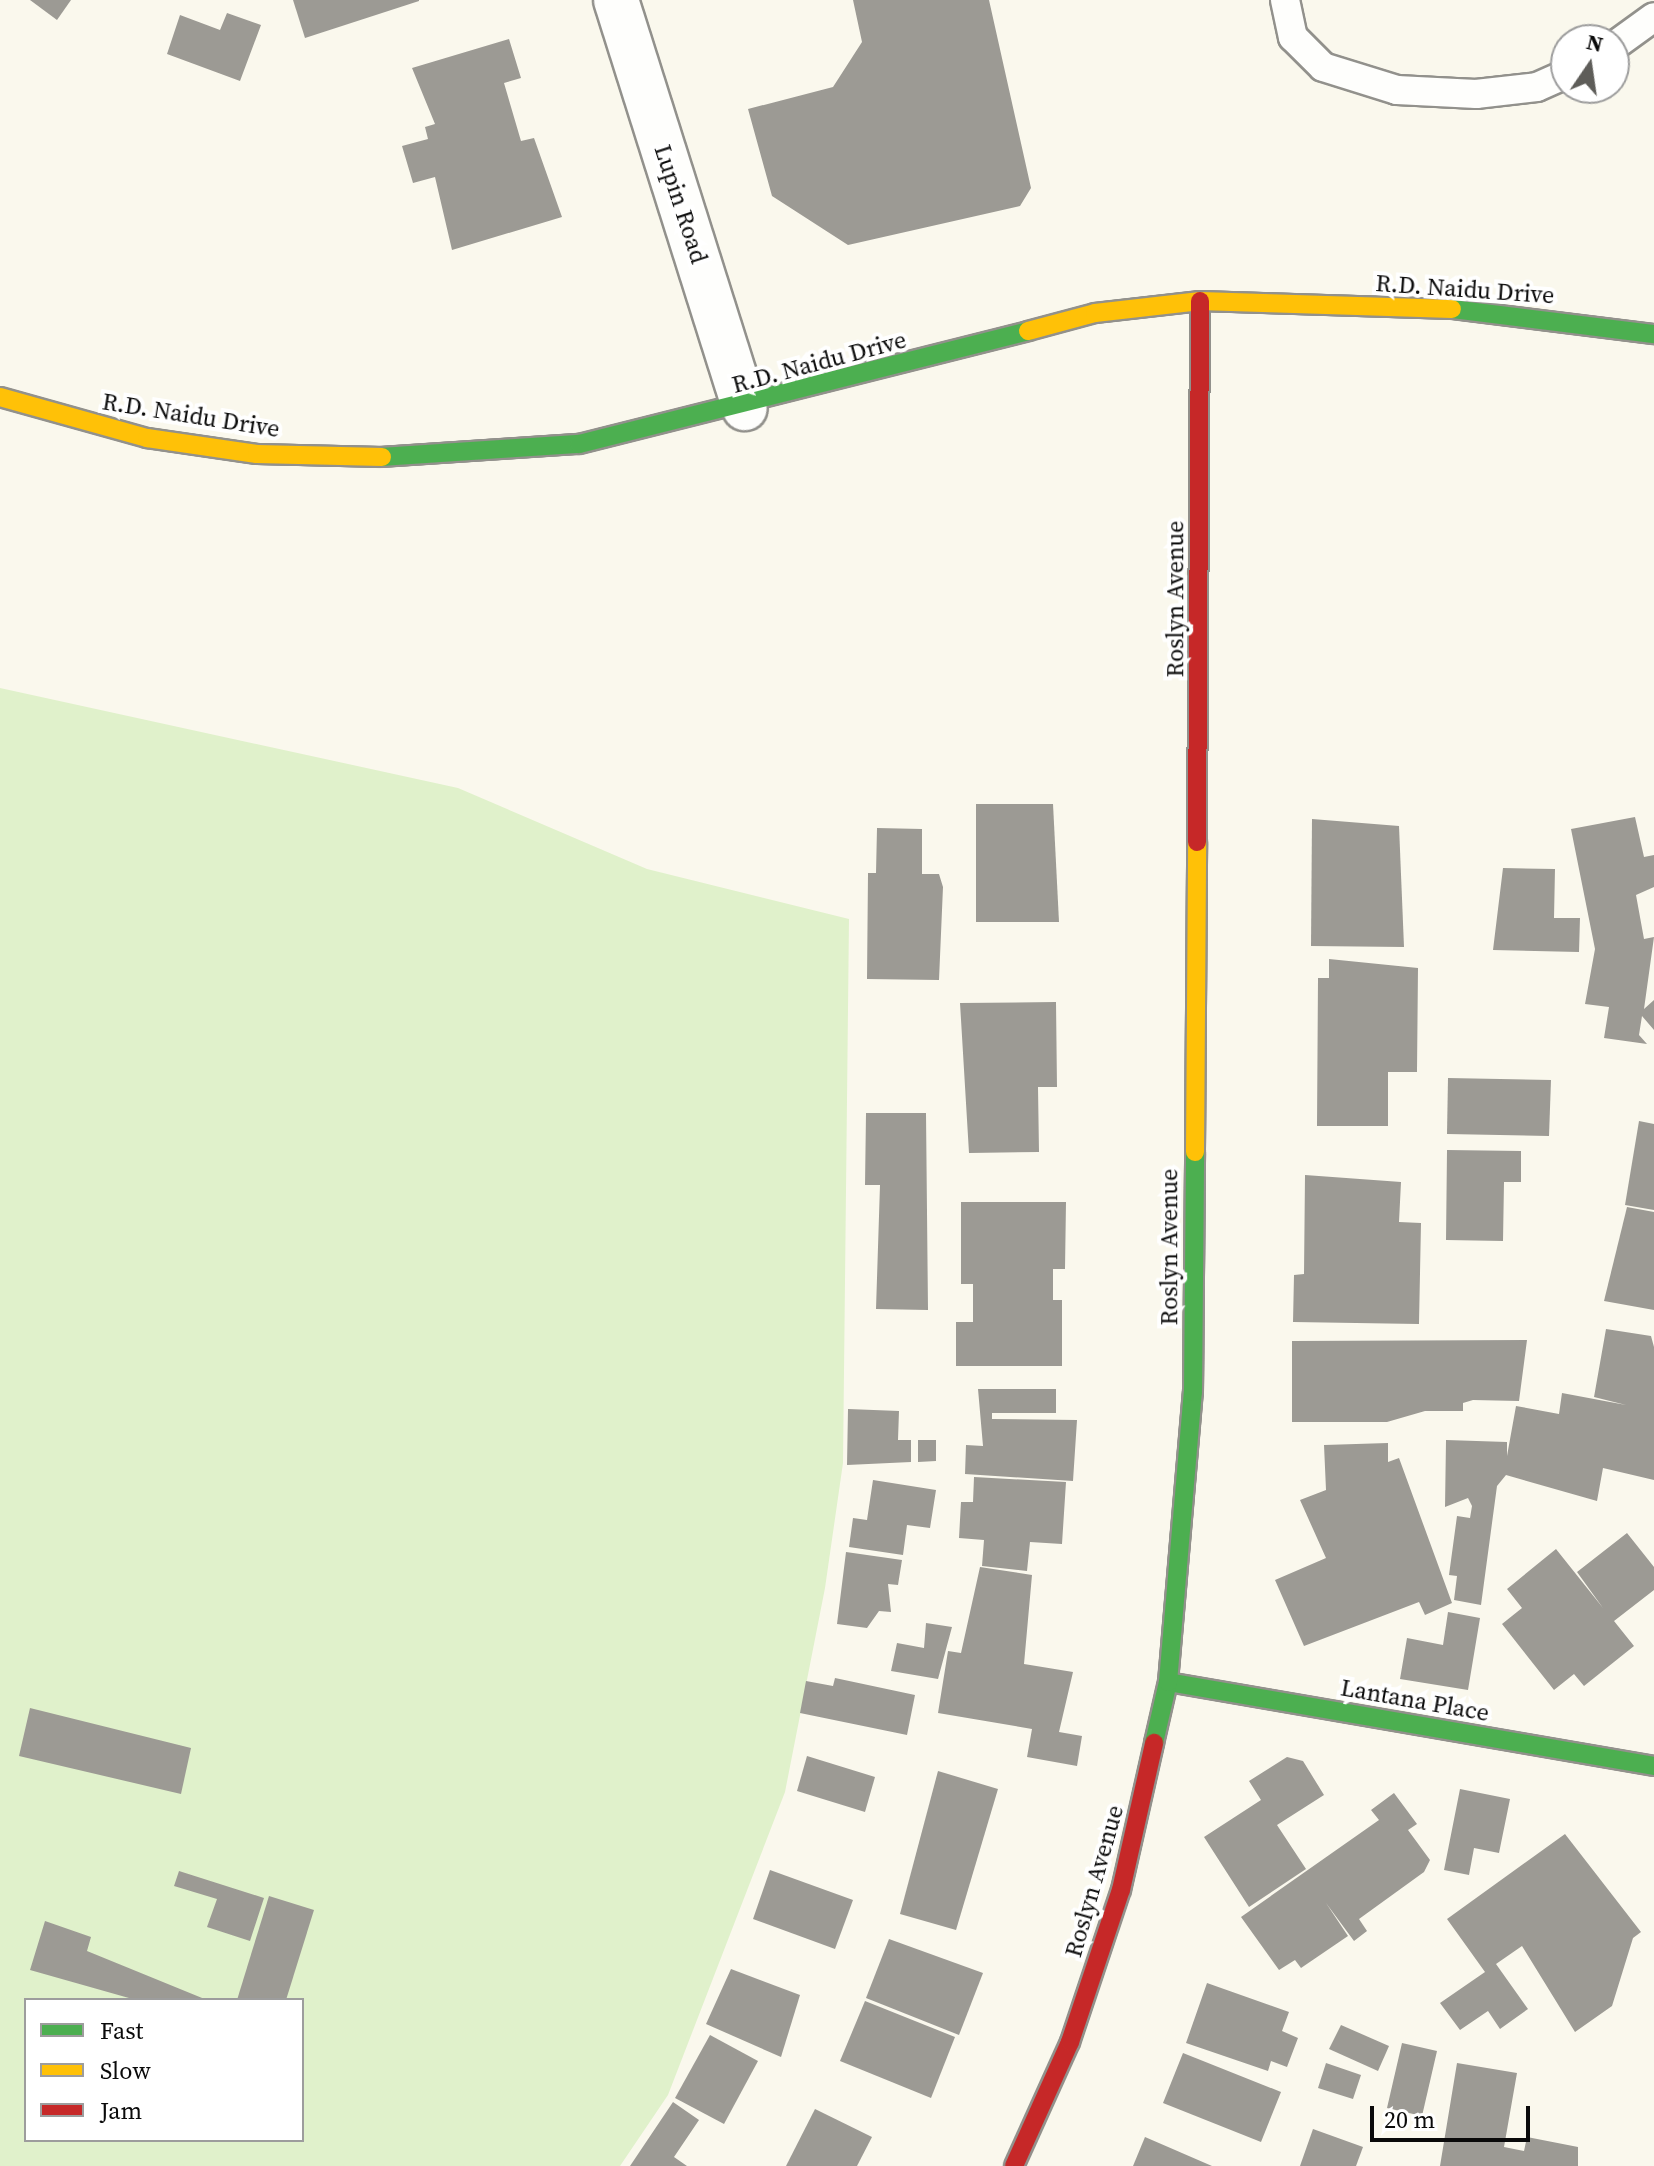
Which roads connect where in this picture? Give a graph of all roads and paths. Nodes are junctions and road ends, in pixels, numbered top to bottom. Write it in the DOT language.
graph roads {
  1 [pos="616,0"];
  2 [pos="1285,0"];
  3 [pos="1654,17"];
  4 [pos="1630,34"];
  5 [pos="1550,81"];
  6 [pos="1200,301"];
  7 [pos="1653,332"];
  8 [pos="0,397"];
  9 [pos="745,408"];
  10 [pos="1168,1682"];
  11 [pos="1654,1766"];
  12 [pos="1014,2166"];
  1 -- 9 [label="street, Lupin Road"];
  2 -- 5 [label="lane"];
  3 -- 4 [label="lane"];
  6 -- 7 [label="street, R.D. Naidu Drive"];
  6 -- 9 [label="street, R.D. Naidu Drive"];
  6 -- 10 [label="street, Roslyn Avenue"];
  8 -- 9 [label="street, R.D. Naidu Drive"];
  10 -- 11 [label="street, Lantana Place"];
  10 -- 12 [label="street, Roslyn Avenue"];
}
